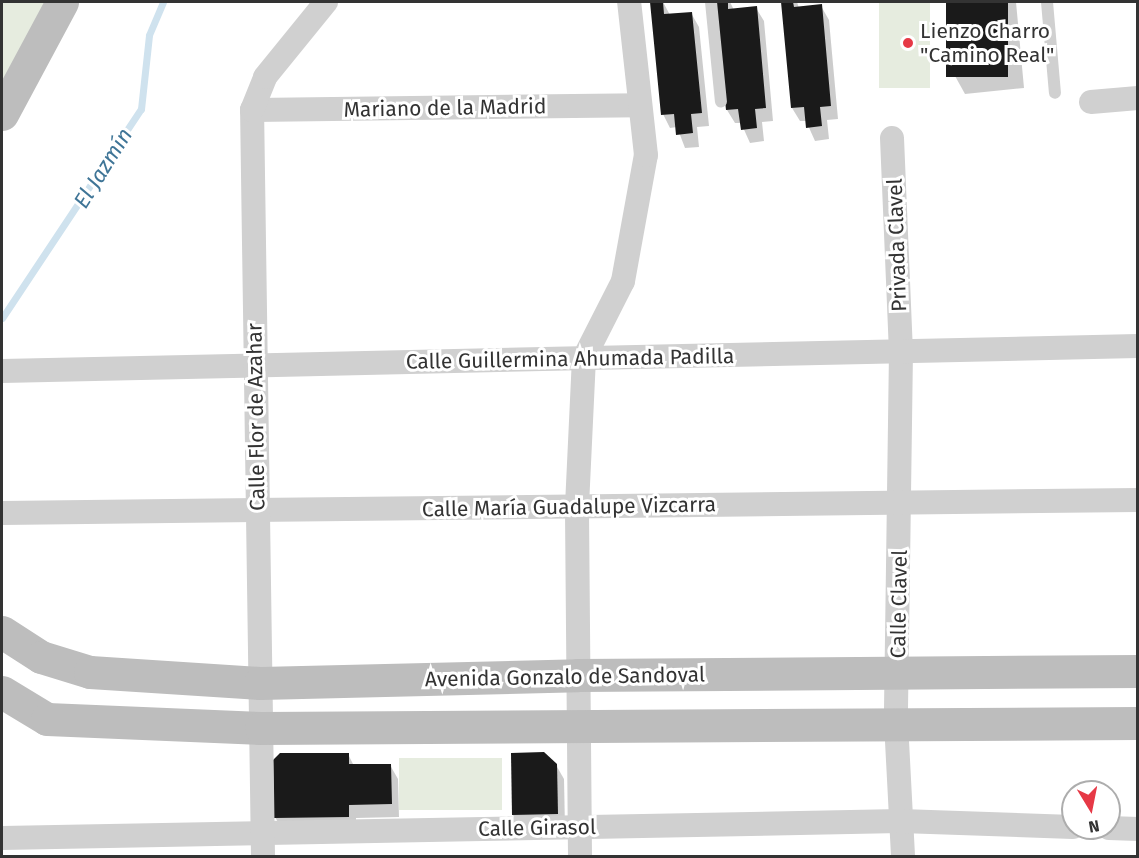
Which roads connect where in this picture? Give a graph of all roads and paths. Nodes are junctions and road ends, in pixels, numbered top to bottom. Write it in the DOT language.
graph roads {
  1 [pos="62,2"];
  2 [pos="326,2"];
  3 [pos="629,2"];
  4 [pos="711,2"];
  5 [pos="1047,2"];
  6 [pos="1055,93"];
  7 [pos="1137,98"];
  8 [pos="721,102"];
  9 [pos="1091,102"];
  10 [pos="639,105"];
  11 [pos="252,110"];
  12 [pos="2,114"];
  13 [pos="892,138"];
  14 [pos="1137,346"];
  15 [pos="901,351"];
  16 [pos="584,358"];
  17 [pos="255,366"];
  18 [pos="2,371"];
  19 [pos="1137,500"];
  20 [pos="900,503"];
  21 [pos="576,506"];
  22 [pos="258,510"];
  23 [pos="2,513"];
  24 [pos="2,632"];
  25 [pos="1137,671"];
  26 [pos="578,675"];
  27 [pos="898,675"];
  28 [pos="260,683"];
  29 [pos="2,692"];
  30 [pos="897,722"];
  31 [pos="1137,723"];
  32 [pos="578,724"];
  33 [pos="261,728"];
  34 [pos="901,821"];
  35 [pos="580,827"];
  36 [pos="1061,827"];
  37 [pos="1121,828"];
  38 [pos="1137,829"];
  39 [pos="262,833"];
  40 [pos="2,838"];
  41 [pos="263,856"];
  42 [pos="580,856"];
  43 [pos="903,856"];
  1 -- 12 [label="main road"];
  2 -- 11 [label="street, Calle Flor de Azahar"];
  3 -- 10 [label="street"];
  4 -- 8 [label="lane"];
  5 -- 6 [label="lane"];
  7 -- 9 [label="street"];
  10 -- 11 [label="street, Mariano de la Madrid"];
  10 -- 16 [label="street"];
  11 -- 17 [label="street, Calle Flor de Azahar"];
  13 -- 15 [label="street, Privada Clavel"];
  14 -- 15 [label="street, Calle Guillermina Ahumada Padilla"];
  15 -- 16 [label="street, Calle Guillermina Ahumada Padilla"];
  15 -- 20 [label="street, Calle Clavel"];
  16 -- 17 [label="street, Calle Guillermina Ahumada Padilla"];
  16 -- 21 [label="street"];
  17 -- 18 [label="street, Calle Guillermina Ahumada Padilla"];
  17 -- 22 [label="street, Calle Flor de Azahar"];
  19 -- 20 [label="street, Calle María Guadalupe Vizcarra"];
  20 -- 21 [label="street, Calle María Guadalupe Vizcarra"];
  20 -- 27 [label="street, Calle Clavel"];
  21 -- 22 [label="street, Calle María Guadalupe Vizcarra"];
  21 -- 26 [label="street"];
  22 -- 23 [label="street, Calle María Guadalupe Vizcarra"];
  22 -- 28 [label="street, Calle Flor de Azahar"];
  24 -- 28 [label="main road, Avenida Gonzalo de Sandoval"];
  25 -- 27 [label="main road, Avenida Gonzalo de Sandoval"];
  26 -- 27 [label="main road, Avenida Gonzalo de Sandoval"];
  26 -- 28 [label="main road, Avenida Gonzalo de Sandoval"];
  26 -- 32 [label="street"];
  27 -- 30 [label="street, Calle Clavel"];
  28 -- 33 [label="street, Calle Flor de Azahar"];
  29 -- 33 [label="main road"];
  30 -- 31 [label="main road"];
  30 -- 32 [label="main road"];
  30 -- 34 [label="street, Calle Clavel"];
  32 -- 33 [label="main road"];
  32 -- 35 [label="street"];
  33 -- 39 [label="street, Calle Flor de Azahar"];
  34 -- 35 [label="street, Calle Girasol"];
  34 -- 36 [label="street, Calle Girasol"];
  34 -- 43 [label="street, Calle Clavel"];
  35 -- 39 [label="street, Calle Girasol"];
  35 -- 42 [label="street"];
  37 -- 38 [label="street"];
  39 -- 40 [label="street, Calle Girasol"];
  39 -- 41 [label="street, Calle Flor de Azahar"];
}
